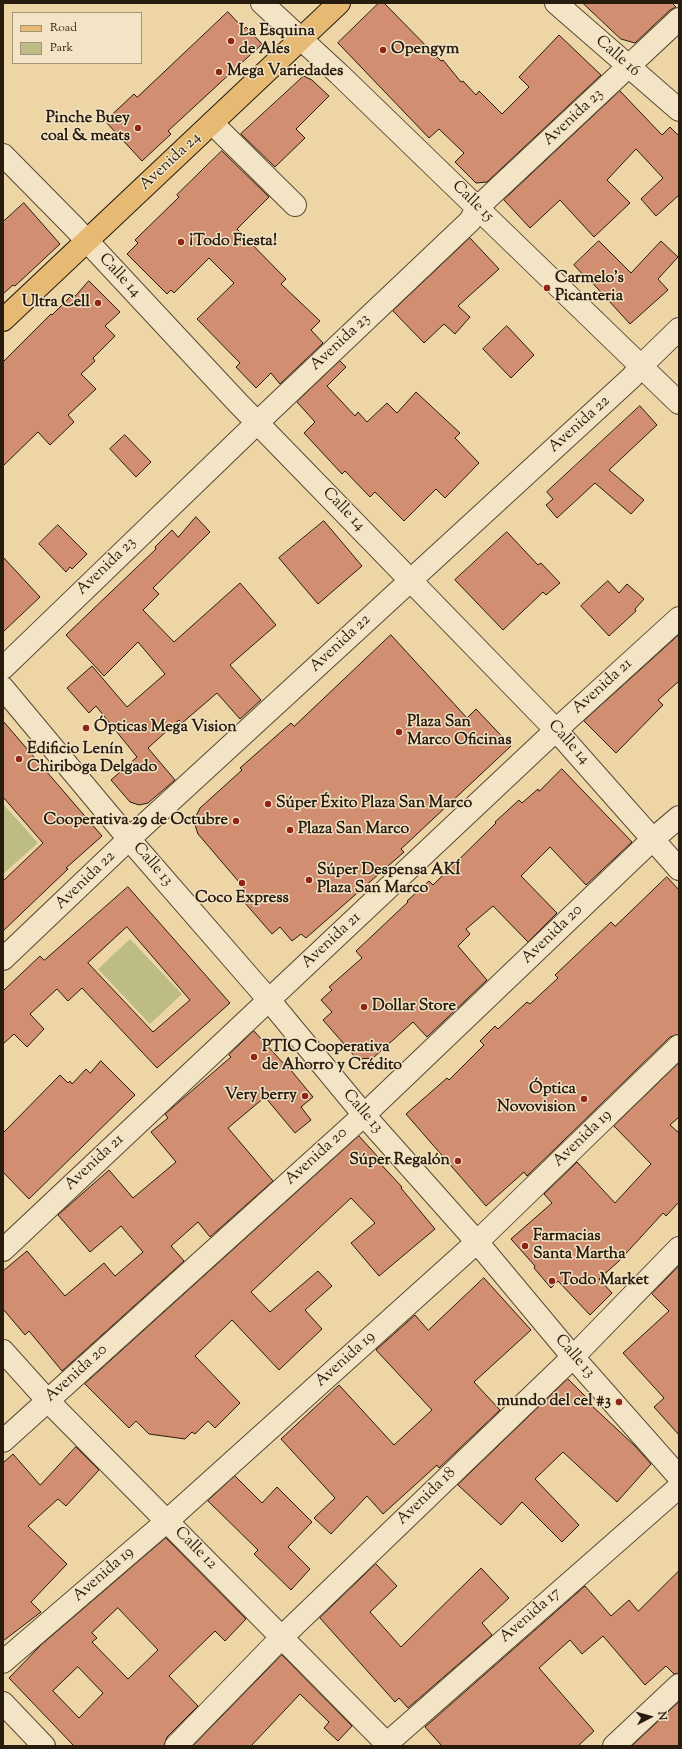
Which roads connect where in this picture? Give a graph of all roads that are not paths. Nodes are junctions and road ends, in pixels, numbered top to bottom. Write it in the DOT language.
graph roads {
  1 [pos="262,3"];
  2 [pos="339,3"];
  3 [pos="556,3"];
  4 [pos="679,19"];
  5 [pos="300,40"];
  6 [pos="629,67"];
  7 [pos="679,110"];
  8 [pos="212,123"];
  9 [pos="3,155"];
  10 [pos="296,206"];
  11 [pos="477,208"];
  12 [pos="87,242"];
  13 [pos="3,320"];
  14 [pos="679,329"];
  15 [pos="640,367"];
  16 [pos="679,403"];
  17 [pos="258,422"];
  18 [pos="410,580"];
  19 [pos="679,618"];
  20 [pos="3,668"];
  21 [pos="3,688"];
  22 [pos="556,730"];
  23 [pos="679,817"];
  24 [pos="129,839"];
  25 [pos="652,840"];
  26 [pos="679,869"];
  27 [pos="3,959"];
  28 [pos="269,1000"];
  29 [pos="679,1046"];
  30 [pos="364,1115"];
  31 [pos="477,1242"];
  32 [pos="679,1248"];
  33 [pos="3,1250"];
  34 [pos="3,1351"];
  35 [pos="573,1357"];
  36 [pos="48,1401"];
  37 [pos="3,1441"];
  38 [pos="679,1476"];
  39 [pos="679,1487"];
  40 [pos="167,1521"];
  41 [pos="282,1637"];
  42 [pos="3,1662"];
  43 [pos="679,1685"];
  44 [pos="3,1703"];
  45 [pos="386,1745"];
  46 [pos="44,1746"];
  47 [pos="176,1746"];
  48 [pos="614,1746"];
  1 -- 5 [label="street, Calle 15"];
  2 -- 5 [label="main road, Avenida 24"];
  3 -- 6 [label="street, Calle 16"];
  4 -- 6 [label="street, Avenida 23"];
  5 -- 8 [label="main road, Avenida 24"];
  5 -- 11 [label="street, Calle 15"];
  6 -- 7 [label="street, Calle 16"];
  6 -- 11 [label="street, Avenida 23"];
  8 -- 10 [label="street"];
  8 -- 12 [label="main road, Avenida 24"];
  9 -- 12 [label="street, Calle 14"];
  11 -- 15 [label="street, Calle 15"];
  11 -- 17 [label="street, Avenida 23"];
  12 -- 13 [label="main road, Avenida 24"];
  12 -- 17 [label="street, Calle 14"];
  14 -- 15 [label="street, Avenida 22"];
  15 -- 16 [label="street, Calle 15"];
  15 -- 18 [label="street, Avenida 22"];
  17 -- 18 [label="street, Calle 14"];
  17 -- 20 [label="street, Avenida 23"];
  18 -- 22 [label="street, Calle 14"];
  18 -- 24 [label="street, Avenida 22"];
  19 -- 22 [label="street, Avenida 21"];
  21 -- 24 [label="street, Calle 13"];
  22 -- 25 [label="street, Calle 14"];
  22 -- 28 [label="street, Avenida 21"];
  23 -- 25 [label="street, Avenida 20"];
  24 -- 27 [label="street, Avenida 22"];
  24 -- 28 [label="street, Calle 13"];
  25 -- 26 [label="street, Calle 14"];
  25 -- 30 [label="street, Avenida 20"];
  28 -- 30 [label="street, Calle 13"];
  28 -- 33 [label="street, Avenida 21"];
  29 -- 31 [label="street, Avenida 19"];
  30 -- 31 [label="street, Calle 13"];
  30 -- 36 [label="street, Avenida 20"];
  31 -- 35 [label="street, Calle 13"];
  31 -- 40 [label="street, Avenida 19"];
  32 -- 35 [label="street, Avenida 18"];
  34 -- 36 [label="street, Calle 12"];
  35 -- 38 [label="street, Calle 13"];
  35 -- 41 [label="street, Avenida 18"];
  36 -- 37 [label="street, Avenida 20"];
  36 -- 40 [label="street, Calle 12"];
  39 -- 45 [label="street, Avenida 17"];
  40 -- 41 [label="street, Calle 12"];
  40 -- 42 [label="street, Avenida 19"];
  41 -- 45 [label="street, Calle 12"];
  41 -- 47 [label="street, Avenida 18"];
  43 -- 48 [label="street"];
  44 -- 46 [label="street"];
}
